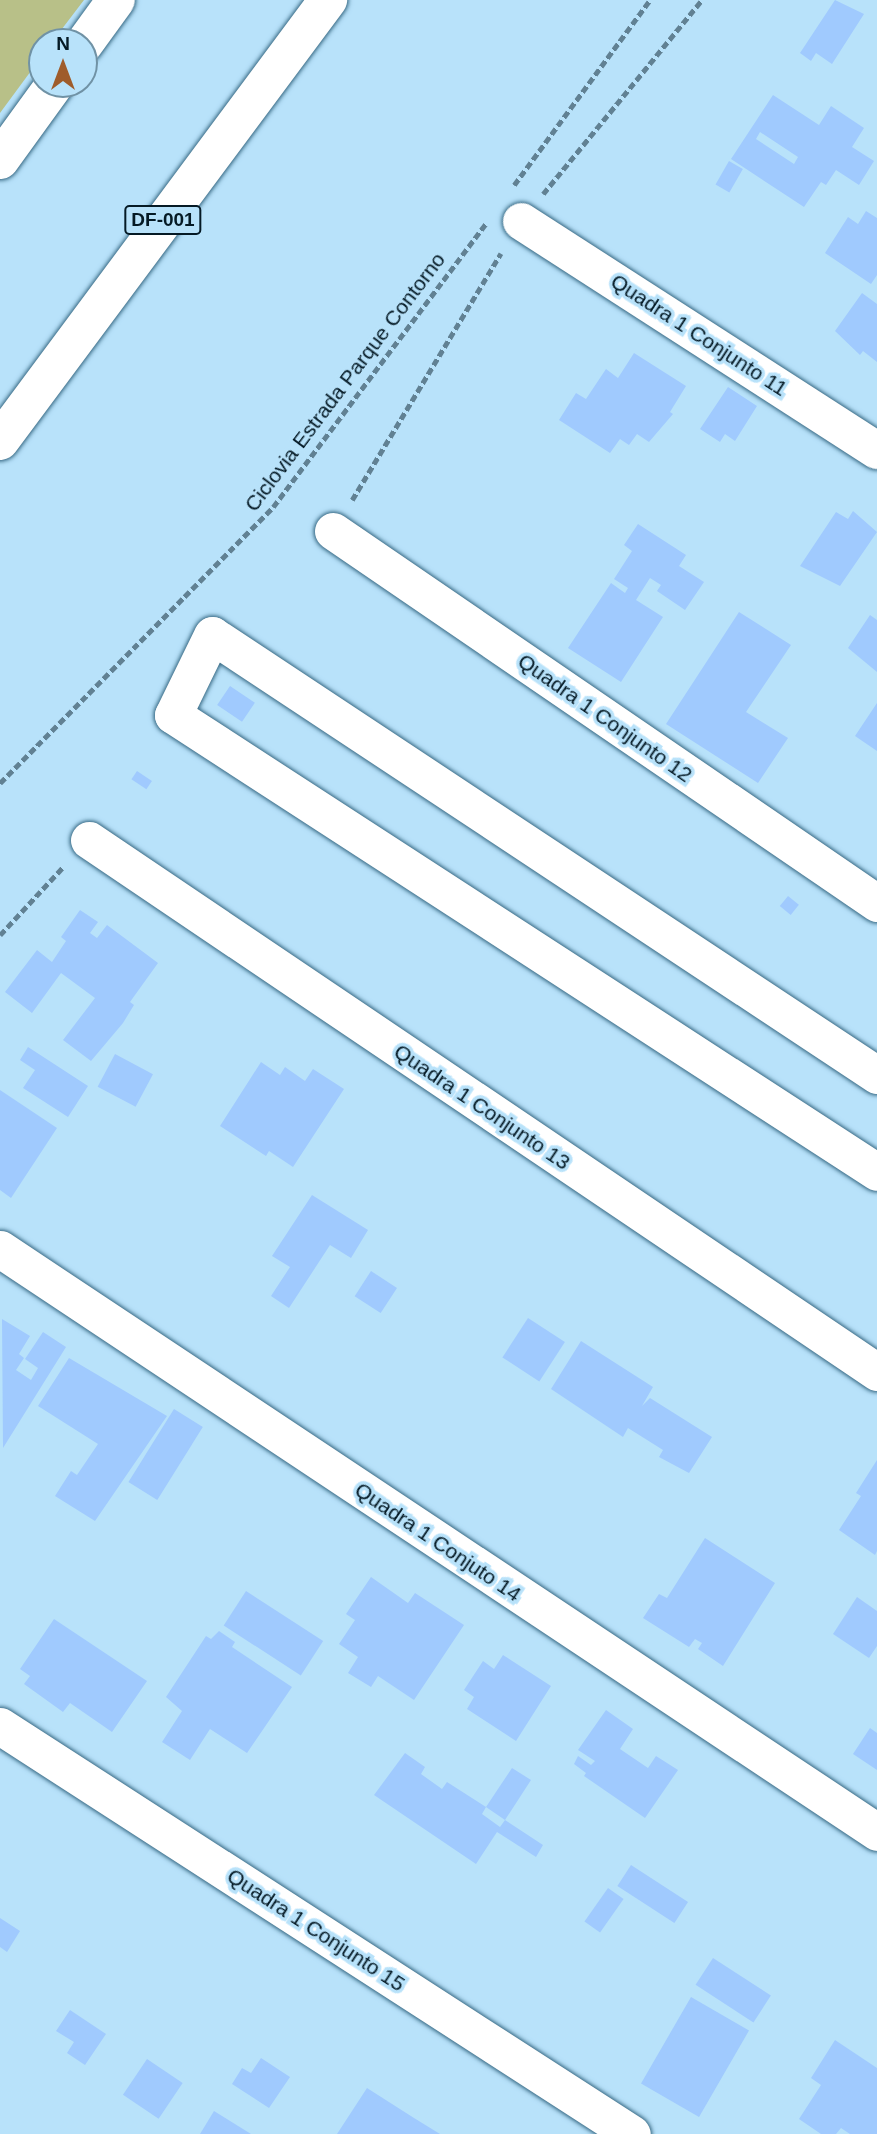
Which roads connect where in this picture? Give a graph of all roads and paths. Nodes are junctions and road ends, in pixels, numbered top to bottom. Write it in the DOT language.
graph roads {
  1 [pos="116,0"];
  2 [pos="327,0"];
  3 [pos="650,0"];
  4 [pos="96,28"];
  5 [pos="45,98"];
  6 [pos="0,160"];
  7 [pos="509,207"];
  8 [pos="0,441"];
  9 [pos="877,450"];
  10 [pos="333,531"];
  11 [pos="0,783"];
  12 [pos="89,840"];
  13 [pos="877,903"];
  14 [pos="0,935"];
  15 [pos="877,1075"];
  16 [pos="877,1172"];
  17 [pos="0,1250"];
  18 [pos="877,1373"];
  19 [pos="0,1727"];
  20 [pos="877,1832"];
  21 [pos="632,2134"];
  1 -- 4 [label="main road"];
  2 -- 8 [label="main road, DF-001"];
  3 -- 7 [label="path, Ciclovia Estrada Parque Contorno"];
  5 -- 6 [label="main road"];
  7 -- 9 [label="street, Quadra 1 Conjunto 11"];
  7 -- 11 [label="path, Ciclovia Estrada Parque Contorno"];
  10 -- 13 [label="street, Quadra 1 Conjunto 12"];
  12 -- 14 [label="path"];
  12 -- 18 [label="street, Quadra 1 Conjunto 13"];
  15 -- 16 [label="street"];
  17 -- 20 [label="street, Quadra 1 Conjuto 14"];
  19 -- 21 [label="street, Quadra 1 Conjunto 15"];
}
